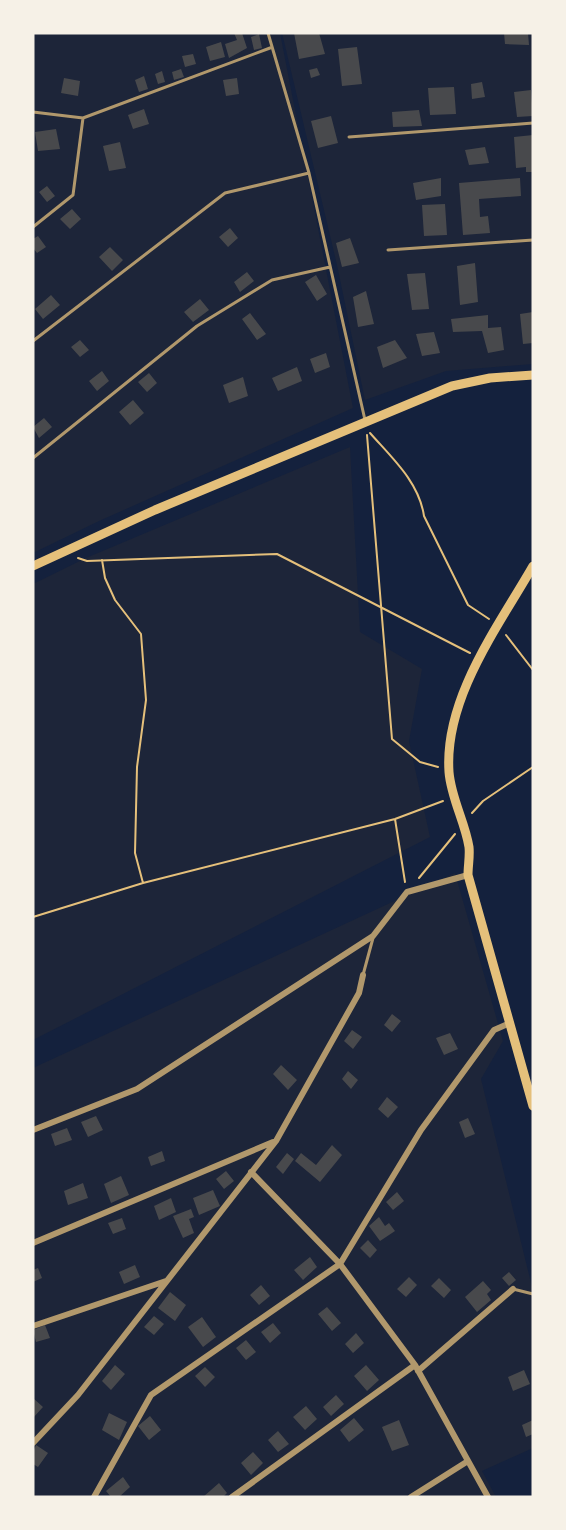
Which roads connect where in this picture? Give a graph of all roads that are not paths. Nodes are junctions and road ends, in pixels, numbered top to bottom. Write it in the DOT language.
graph roads {
  1 [pos="268,33"];
  2 [pos="271,48"];
  3 [pos="33,112"];
  4 [pos="83,118"];
  5 [pos="533,123"];
  6 [pos="349,137"];
  7 [pos="309,172"];
  8 [pos="33,228"];
  9 [pos="533,240"];
  10 [pos="388,250"];
  11 [pos="330,267"];
  12 [pos="33,341"];
  13 [pos="533,375"];
  14 [pos="365,420"];
  15 [pos="33,458"];
  16 [pos="33,566"];
  17 [pos="533,566"];
  18 [pos="468,875"];
  19 [pos="374,936"];
  20 [pos="363,975"];
  21 [pos="510,1023"];
  22 [pos="533,1106"];
  23 [pos="33,1130"];
  24 [pos="276,1141"];
  25 [pos="251,1172"];
  26 [pos="33,1243"];
  27 [pos="340,1263"];
  28 [pos="167,1281"];
  29 [pos="513,1289"];
  30 [pos="533,1294"];
  31 [pos="33,1326"];
  32 [pos="417,1368"];
  33 [pos="33,1443"];
  34 [pos="468,1461"];
  35 [pos="94,1497"];
  36 [pos="232,1497"];
  37 [pos="411,1497"];
  38 [pos="488,1497"];
  1 -- 2 [label="lane"];
  2 -- 4 [label="lane"];
  2 -- 7 [label="lane"];
  3 -- 4 [label="lane"];
  4 -- 8 [label="lane"];
  5 -- 6 [label="lane"];
  7 -- 11 [label="lane"];
  7 -- 12 [label="lane"];
  9 -- 10 [label="lane"];
  11 -- 14 [label="lane"];
  11 -- 15 [label="lane"];
  13 -- 14 [label="main road"];
  14 -- 16 [label="main road"];
  17 -- 18 [label="main road"];
  18 -- 19 [label="street"];
  18 -- 21 [label="main road"];
  19 -- 20 [label="lane"];
  19 -- 23 [label="street"];
  20 -- 24 [label="street"];
  21 -- 22 [label="main road"];
  21 -- 27 [label="street"];
  24 -- 25 [label="street"];
  24 -- 26 [label="street"];
  25 -- 27 [label="street"];
  25 -- 28 [label="street"];
  27 -- 32 [label="street"];
  27 -- 35 [label="street"];
  28 -- 31 [label="street"];
  28 -- 33 [label="street"];
  29 -- 30 [label="lane"];
  29 -- 32 [label="street"];
  32 -- 34 [label="street"];
  32 -- 36 [label="street"];
  34 -- 37 [label="street"];
  34 -- 38 [label="street"];
}
